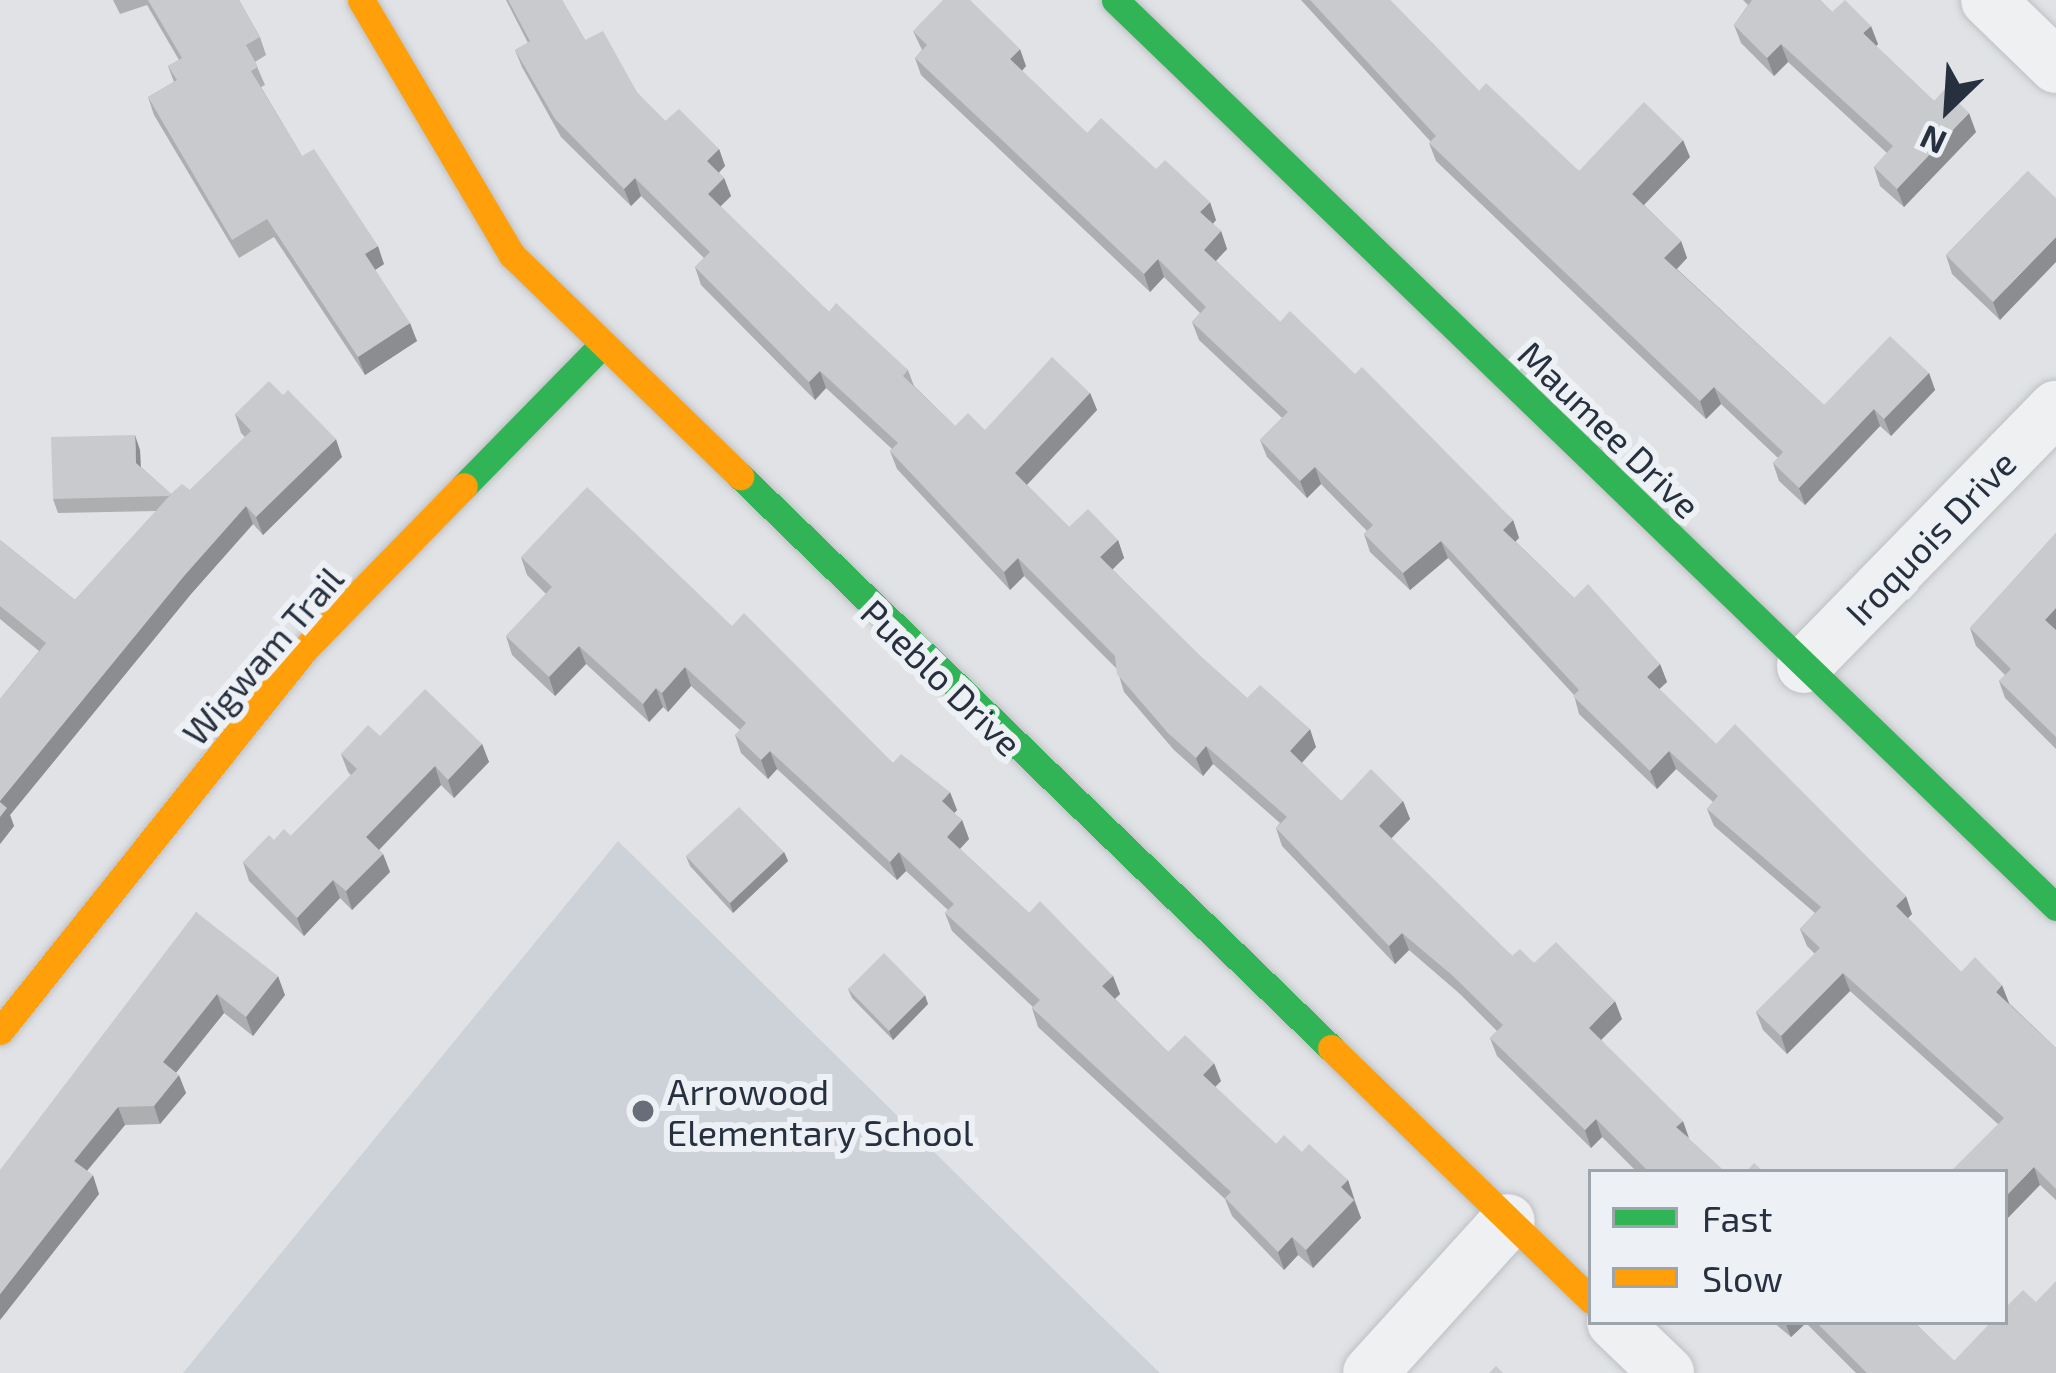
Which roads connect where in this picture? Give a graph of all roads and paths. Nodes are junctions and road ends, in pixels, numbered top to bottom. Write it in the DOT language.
graph roads {
  1 [pos="361,0"];
  2 [pos="1115,0"];
  3 [pos="1988,0"];
  4 [pos="2056,66"];
  5 [pos="600,347"];
  6 [pos="2056,408"];
  7 [pos="1804,666"];
  8 [pos="2056,908"];
  9 [pos="0,1030"];
  10 [pos="1508,1220"];
  11 [pos="1588,1297"];
  12 [pos="1617,1325"];
  13 [pos="1370,1373"];
  14 [pos="1667,1373"];
  1 -- 5 [label="street, Pueblo Drive"];
  2 -- 7 [label="street, Maumee Drive"];
  3 -- 4 [label="street"];
  5 -- 9 [label="street, Wigwam Trail"];
  5 -- 10 [label="street, Pueblo Drive"];
  6 -- 7 [label="street, Iroquois Drive"];
  7 -- 8 [label="street, Maumee Drive"];
  10 -- 11 [label="street, Pueblo Drive"];
  10 -- 13 [label="street"];
  12 -- 14 [label="street"];
}
